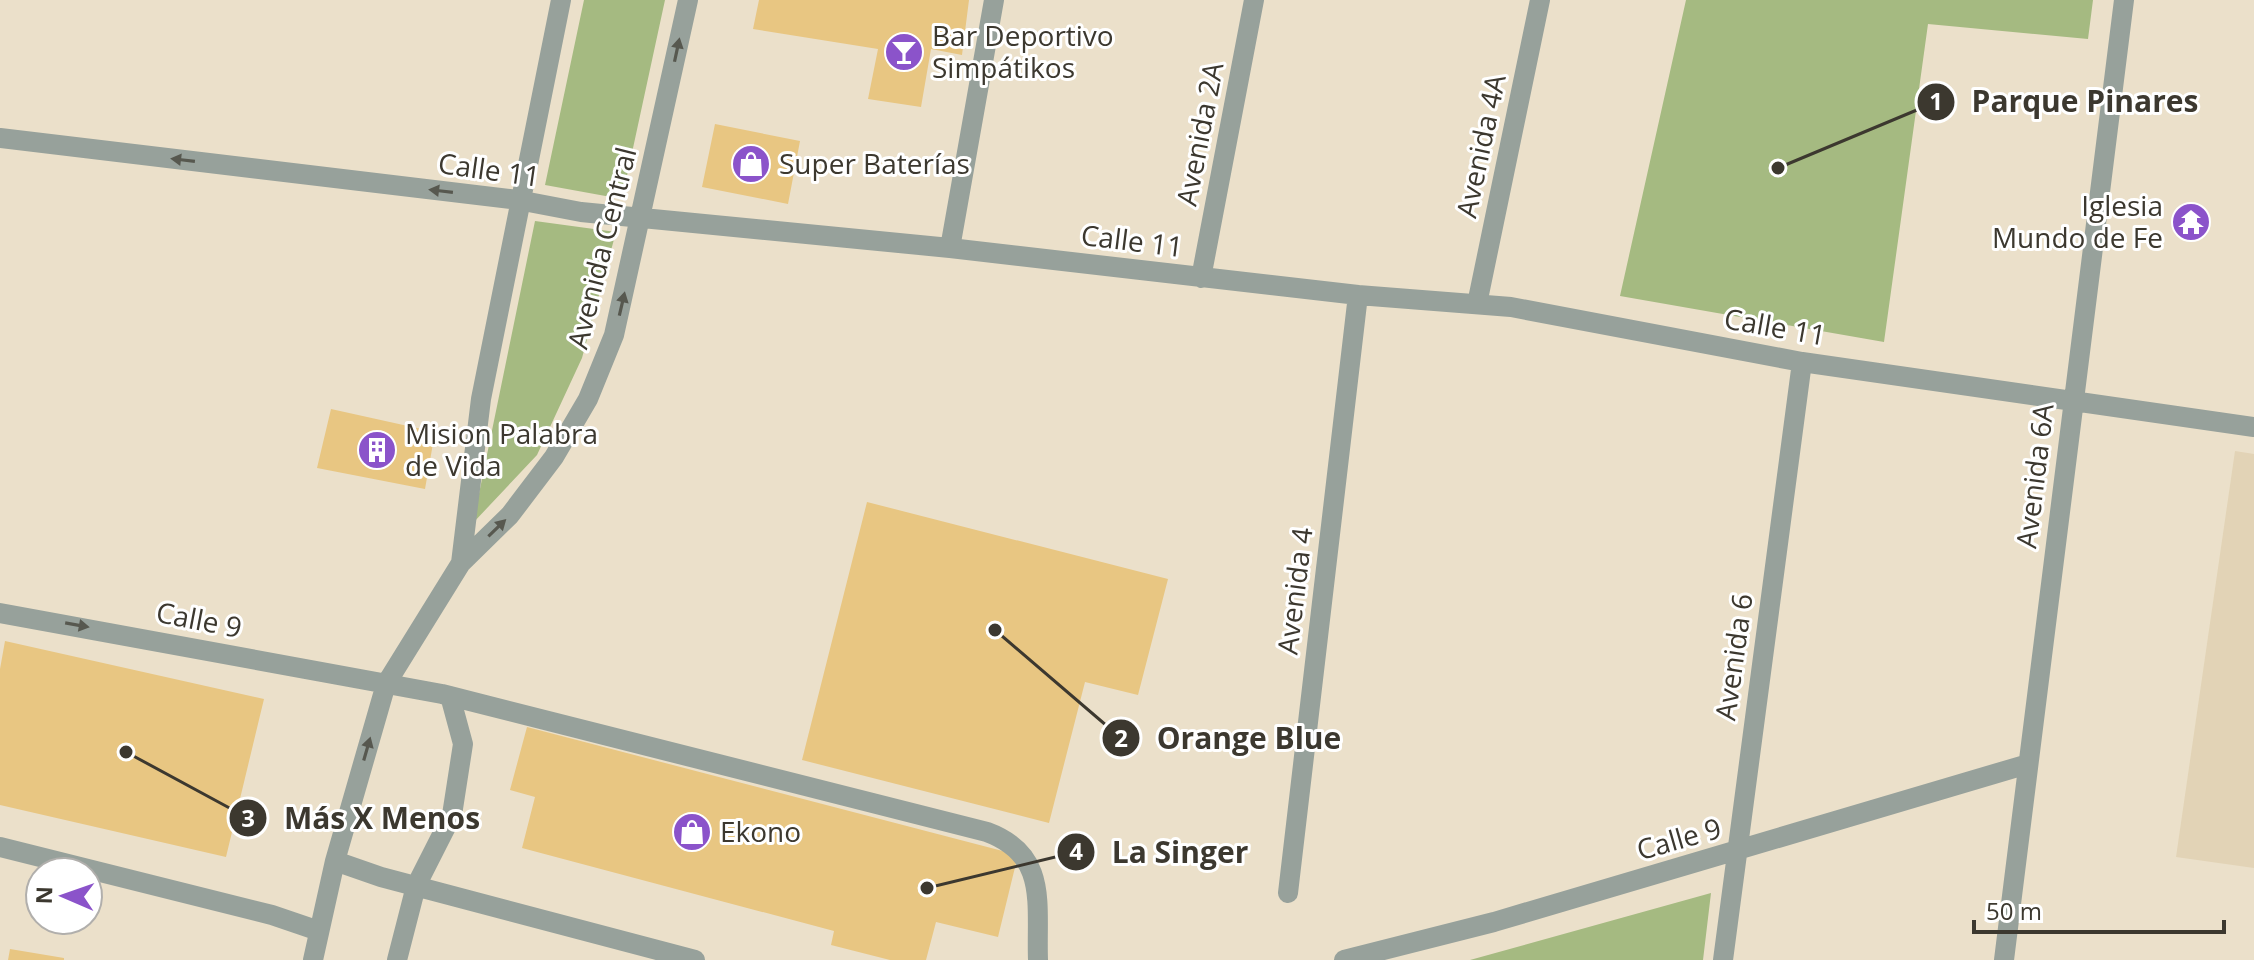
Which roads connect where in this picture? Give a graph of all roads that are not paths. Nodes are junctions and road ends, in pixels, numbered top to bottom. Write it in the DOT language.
graph roads {
  1 [pos="561,0"];
  2 [pos="688,0"];
  3 [pos="994,0"];
  4 [pos="1254,0"];
  5 [pos="1540,0"];
  6 [pos="2124,0"];
  7 [pos="0,138"];
  8 [pos="518,200"];
  9 [pos="642,218"];
  10 [pos="950,248"];
  11 [pos="1201,278"];
  12 [pos="1358,295"];
  13 [pos="1477,304"];
  14 [pos="1802,362"];
  15 [pos="2073,399"];
  16 [pos="2254,427"];
  17 [pos="461,563"];
  18 [pos="0,613"];
  19 [pos="386,684"];
  20 [pos="450,696"];
  21 [pos="2028,764"];
  22 [pos="0,847"];
  23 [pos="1736,852"];
  24 [pos="335,861"];
  25 [pos="416,886"];
  26 [pos="1288,893"];
  27 [pos="319,931"];
  28 [pos="313,960"];
  29 [pos="397,960"];
  30 [pos="695,960"];
  31 [pos="1038,960"];
  32 [pos="1344,960"];
  33 [pos="1723,960"];
  34 [pos="2004,960"];
  1 -- 8 [label="street, Avenida Central"];
  9 -- 2 [label="street, Avenida Central, one-way"];
  3 -- 10 [label="street"];
  4 -- 11 [label="street, Avenida 2A"];
  5 -- 13 [label="street, Avenida 4A"];
  6 -- 15 [label="street, Avenida 6A"];
  8 -- 7 [label="street, Calle 11, one-way"];
  8 -- 9 [label="street, Calle 11"];
  8 -- 17 [label="street, Avenida Central"];
  9 -- 10 [label="street, Calle 11"];
  17 -- 9 [label="street, Avenida Central, one-way"];
  10 -- 11 [label="street, Calle 11"];
  11 -- 12 [label="street, Calle 11"];
  12 -- 13 [label="street, Calle 11"];
  12 -- 26 [label="street, Avenida 4"];
  13 -- 14 [label="street, Calle 11"];
  14 -- 15 [label="street, Calle 11"];
  14 -- 23 [label="street, Avenida 6"];
  15 -- 16 [label="street, Calle 11"];
  15 -- 21 [label="street, Avenida 6A"];
  17 -- 19 [label="street, Avenida Central"];
  18 -- 19 [label="street, Calle 9, one-way"];
  19 -- 20 [label="street, Calle 9"];
  24 -- 19 [label="street, Avenida Central, one-way"];
  20 -- 25 [label="street"];
  20 -- 31 [label="street, Calle 9"];
  21 -- 23 [label="street, Calle 9"];
  21 -- 34 [label="street, Avenida 6A"];
  22 -- 27 [label="street"];
  23 -- 32 [label="street, Calle 9"];
  23 -- 33 [label="street, Avenida 6"];
  24 -- 25 [label="street"];
  24 -- 27 [label="street, Avenida Central"];
  25 -- 29 [label="street"];
  25 -- 30 [label="street"];
  27 -- 28 [label="street, Avenida Central"];
}
